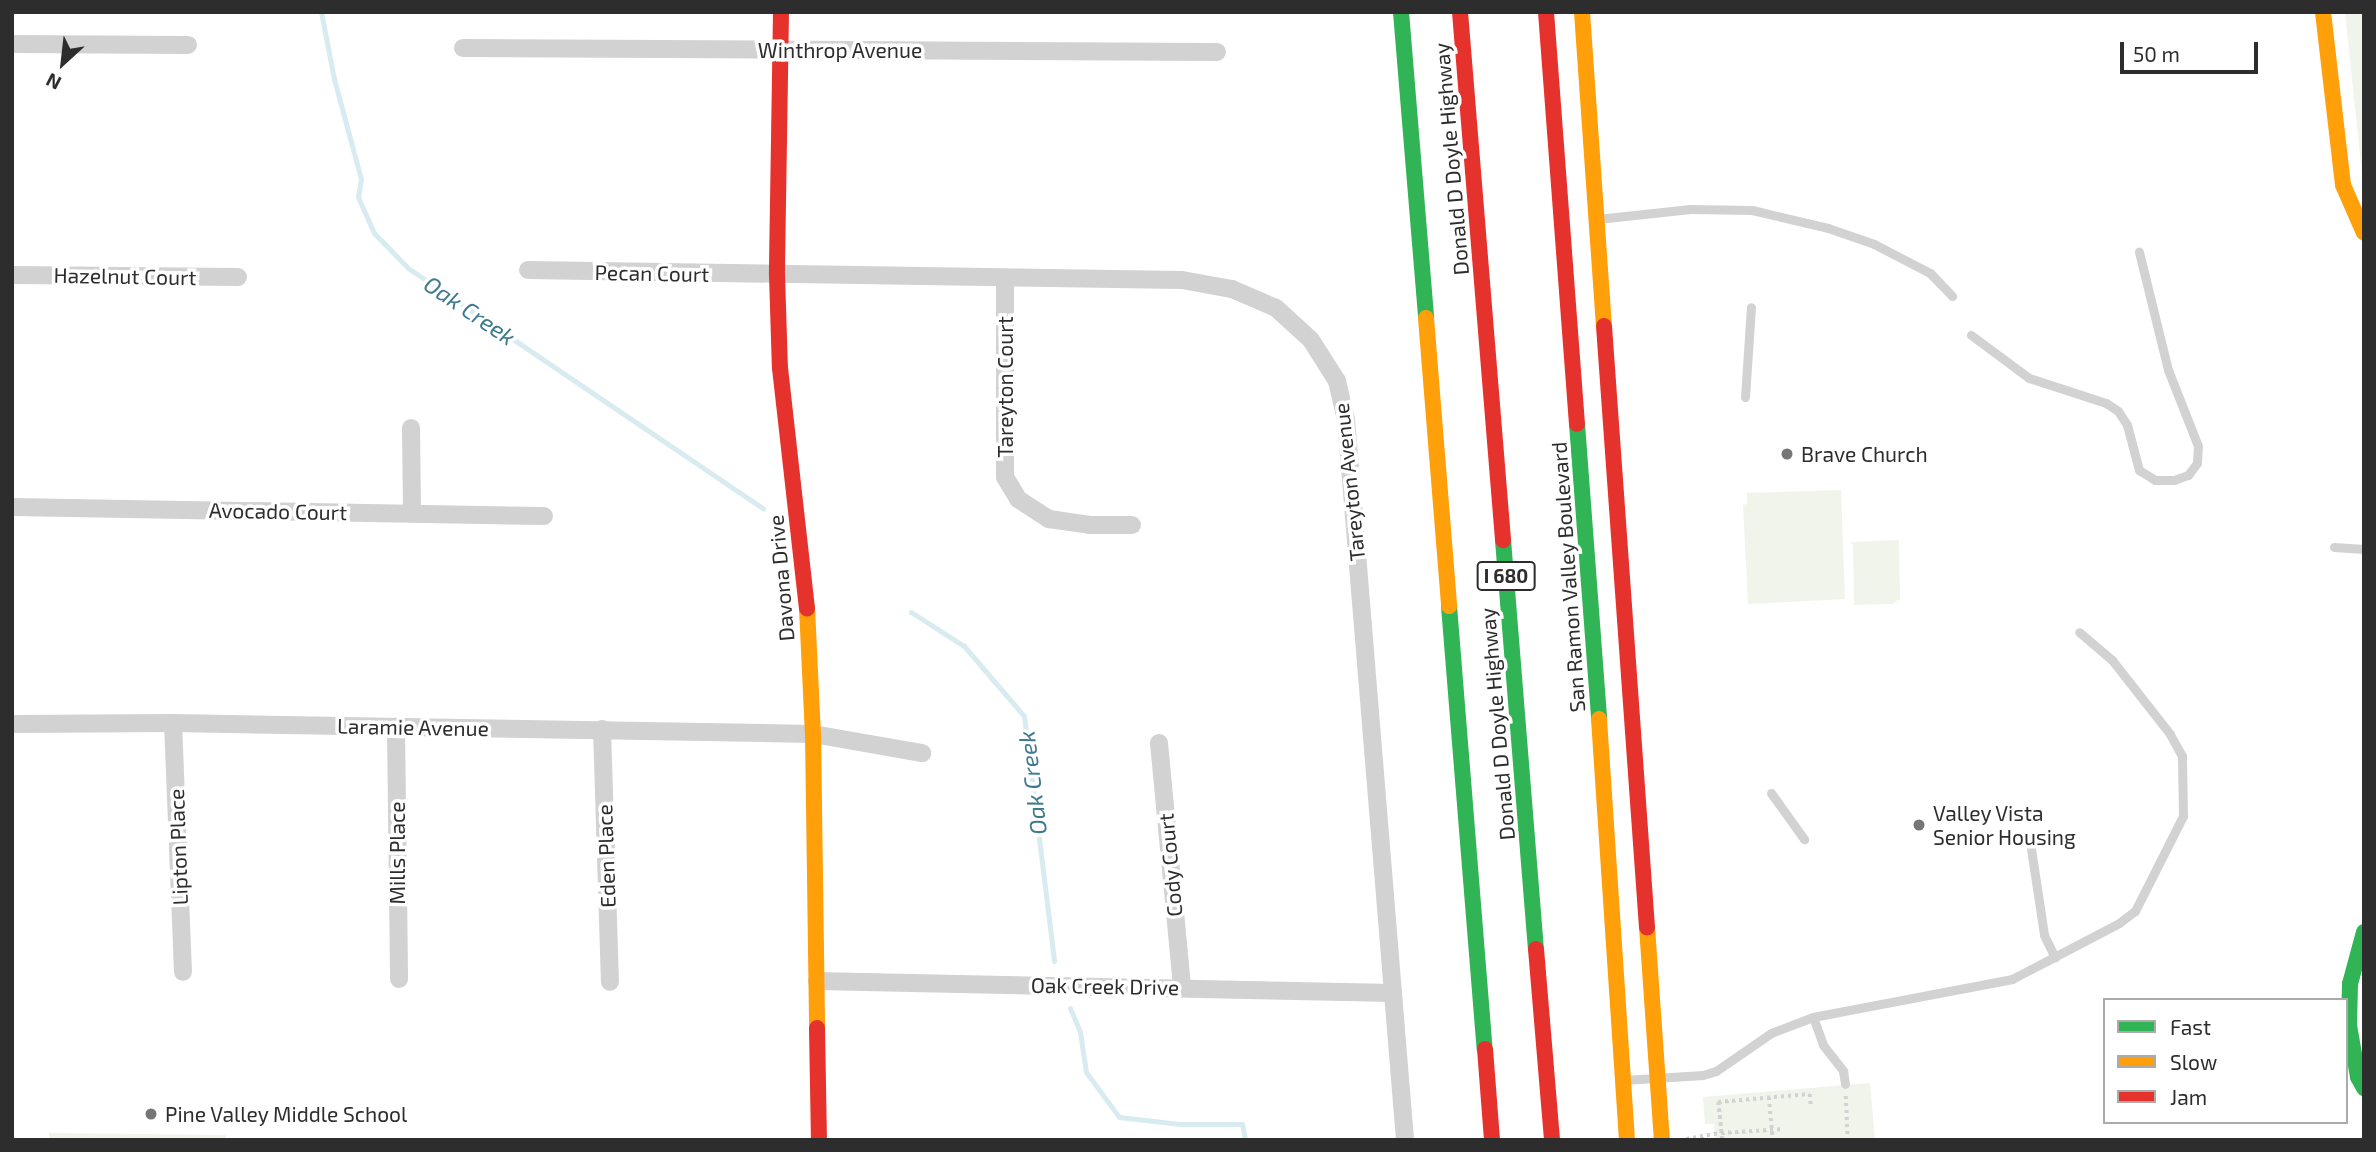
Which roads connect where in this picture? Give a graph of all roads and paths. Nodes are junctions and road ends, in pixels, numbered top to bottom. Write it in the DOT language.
graph roads {
  1 [pos="781,12"];
  2 [pos="1401,12"];
  3 [pos="1460,12"];
  4 [pos="1546,12"];
  5 [pos="1582,12"];
  6 [pos="2323,12"];
  7 [pos="12,44"];
  8 [pos="187,45"];
  9 [pos="463,48"];
  10 [pos="781,49"];
  11 [pos="1217,52"];
  12 [pos="1580,220"];
  13 [pos="2364,233"];
  14 [pos="2139,252"];
  15 [pos="528,270"];
  16 [pos="12,275"];
  17 [pos="777,275"];
  18 [pos="238,277"];
  19 [pos="1004,278"];
  20 [pos="1952,296"];
  21 [pos="1751,307"];
  22 [pos="1971,335"];
  23 [pos="1745,397"];
  24 [pos="411,428"];
  25 [pos="12,507"];
  26 [pos="412,513"];
  27 [pos="544,516"];
  28 [pos="1132,525"];
  29 [pos="2333,547"];
  30 [pos="2364,550"];
  31 [pos="2079,632"];
  32 [pos="173,723"];
  33 [pos="12,724"];
  34 [pos="396,727"];
  35 [pos="602,729"];
  36 [pos="813,734"];
  37 [pos="1159,743"];
  38 [pos="922,753"];
  39 [pos="1771,793"];
  40 [pos="1804,839"];
  41 [pos="2030,842"];
  42 [pos="2364,932"];
  43 [pos="2361,951"];
  44 [pos="2055,958"];
  45 [pos="183,972"];
  46 [pos="398,979"];
  47 [pos="817,981"];
  48 [pos="610,982"];
  49 [pos="1182,986"];
  50 [pos="1393,993"];
  51 [pos="1813,1017"];
  52 [pos="1657,1079"];
  53 [pos="1622,1080"];
  54 [pos="1845,1084"];
  55 [pos="2364,1088"];
  56 [pos="1769,1097"];
  57 [pos="1811,1105"];
  58 [pos="1772,1129"];
  59 [pos="1783,1129"];
  60 [pos="1721,1133"];
  61 [pos="1686,1139"];
  62 [pos="819,1140"];
  63 [pos="1405,1140"];
  64 [pos="1492,1140"];
  65 [pos="1552,1140"];
  66 [pos="1627,1140"];
  67 [pos="1662,1140"];
  68 [pos="1722,1140"];
  69 [pos="1773,1140"];
  70 [pos="1847,1140"];
  1 -- 10 [label="main road, Davona Drive"];
  2 -- 64 [label="main road, Donald D Doyle Highway / I 680"];
  3 -- 65 [label="main road, Donald D Doyle Highway / I 680"];
  4 -- 12 [label="main road, San Ramon Valley Boulevard"];
  5 -- 12 [label="main road, San Ramon Valley Boulevard"];
  6 -- 13 [label="main road"];
  7 -- 8 [label="street"];
  9 -- 10 [label="street, Winthrop Avenue"];
  10 -- 11 [label="street, Winthrop Avenue"];
  10 -- 17 [label="main road, Davona Drive"];
  12 -- 20 [label="lane"];
  12 -- 52 [label="main road, San Ramon Valley Boulevard"];
  12 -- 53 [label="main road, San Ramon Valley Boulevard"];
  14 -- 22 [label="lane"];
  15 -- 17 [label="street, Pecan Court"];
  16 -- 18 [label="street, Hazelnut Court"];
  17 -- 19 [label="street, Tareyton Avenue"];
  17 -- 36 [label="main road, Davona Drive"];
  19 -- 28 [label="street, Tareyton Court"];
  19 -- 50 [label="street, Tareyton Avenue"];
  21 -- 23 [label="lane"];
  24 -- 26 [label="street"];
  25 -- 26 [label="street, Avocado Court"];
  26 -- 27 [label="street, Avocado Court"];
  29 -- 30 [label="lane"];
  31 -- 44 [label="lane"];
  32 -- 33 [label="street, Laramie Avenue"];
  32 -- 34 [label="street, Laramie Avenue"];
  32 -- 45 [label="street, Lipton Place"];
  34 -- 35 [label="street, Laramie Avenue"];
  34 -- 46 [label="street, Mills Place"];
  35 -- 36 [label="street, Laramie Avenue"];
  35 -- 48 [label="street, Eden Place"];
  36 -- 38 [label="street, Laramie Avenue"];
  36 -- 47 [label="main road, Davona Drive"];
  37 -- 49 [label="street, Cody Court"];
  39 -- 40 [label="lane"];
  41 -- 44 [label="lane"];
  42 -- 43 [label="main road"];
  43 -- 55 [label="main road"];
  44 -- 51 [label="lane"];
  47 -- 49 [label="street, Oak Creek Drive"];
  47 -- 62 [label="main road, Davona Drive"];
  49 -- 50 [label="street, Oak Creek Drive"];
  50 -- 63 [label="street, Tareyton Avenue"];
  51 -- 52 [label="lane"];
  51 -- 54 [label="lane"];
  52 -- 53 [label="lane"];
  52 -- 67 [label="main road, San Ramon Valley Boulevard"];
  53 -- 66 [label="main road, San Ramon Valley Boulevard"];
  54 -- 70 [label="path"];
  56 -- 57 [label="path"];
  56 -- 58 [label="path"];
  56 -- 60 [label="path"];
  58 -- 59 [label="path"];
  58 -- 60 [label="path"];
  58 -- 69 [label="path"];
  60 -- 61 [label="path"];
  60 -- 68 [label="path"];
}
